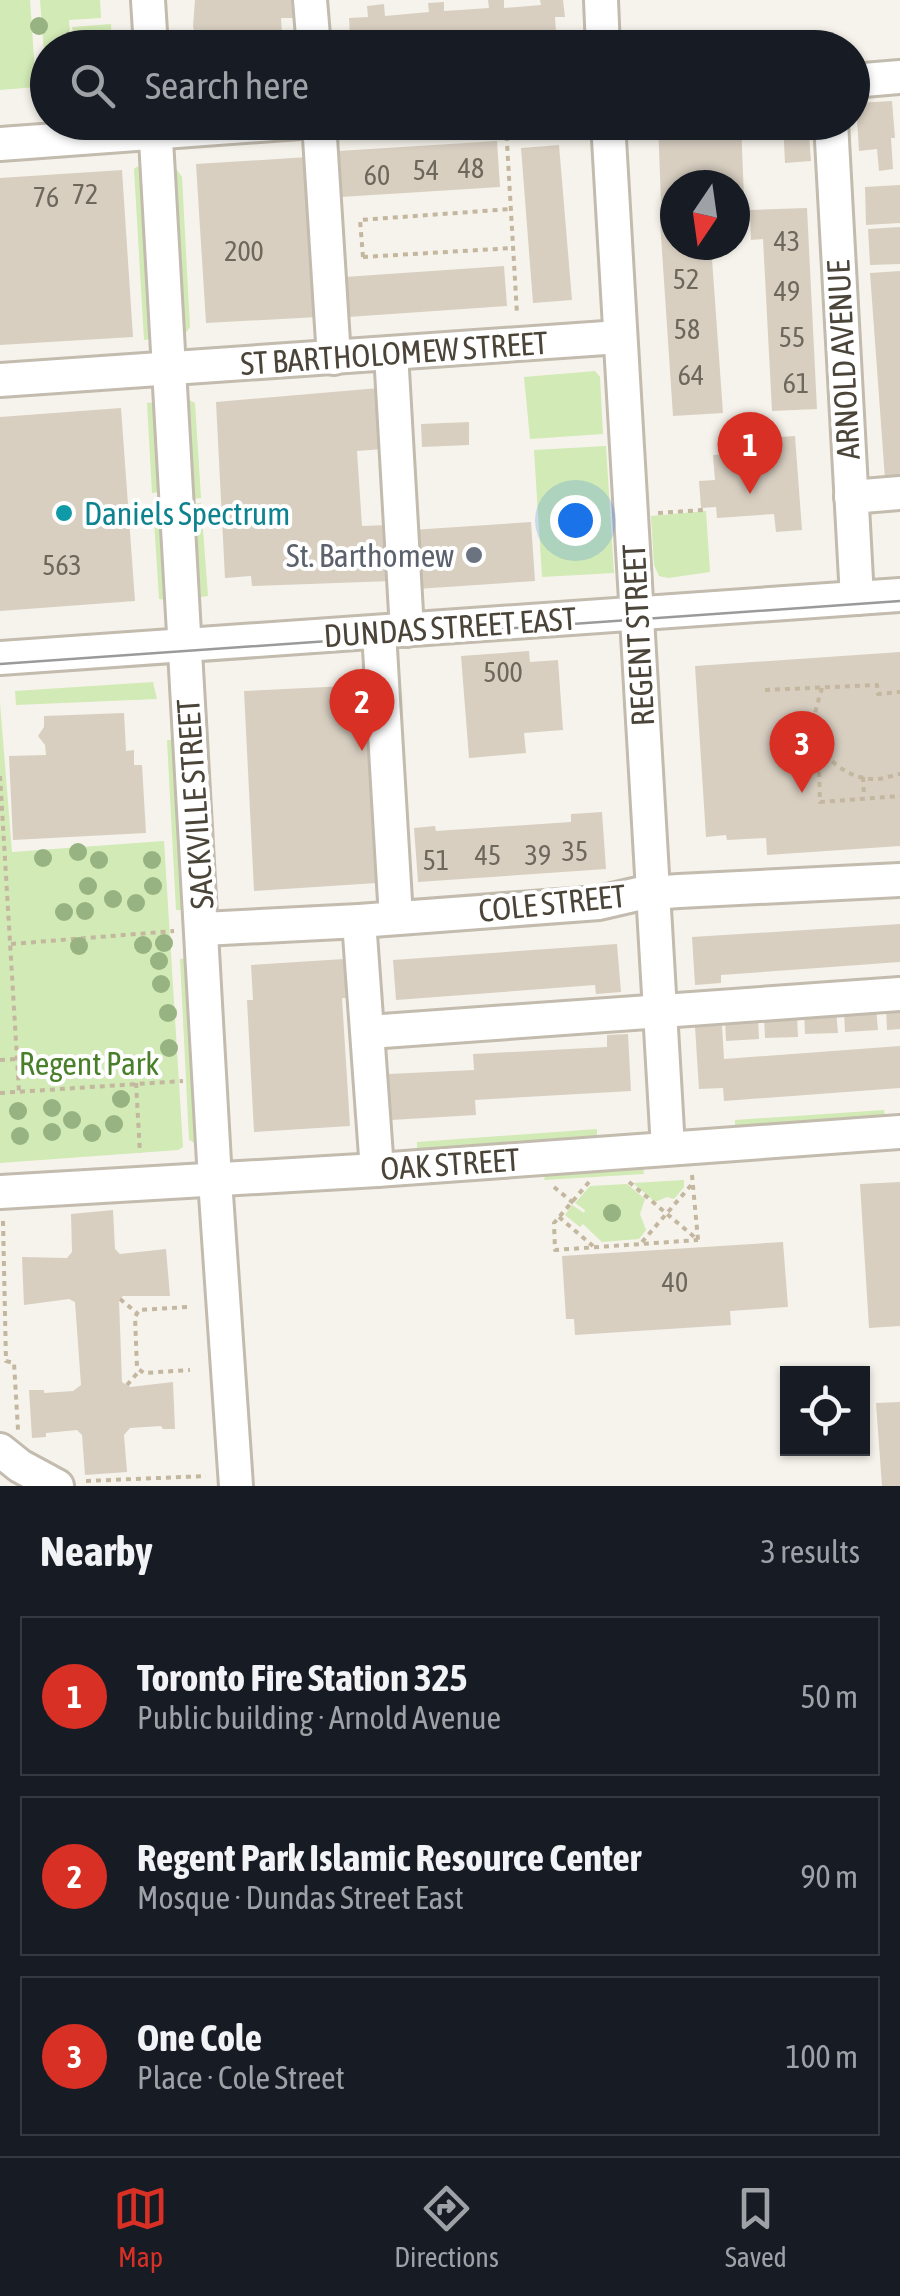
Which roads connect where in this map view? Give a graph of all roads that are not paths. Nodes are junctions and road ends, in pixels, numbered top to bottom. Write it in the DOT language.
graph roads {
  1 [pos="148,0"];
  2 [pos="310,0"];
  3 [pos="600,0"];
  4 [pos="150,30"];
  5 [pos="312,30"];
  6 [pos="602,30"];
  7 [pos="900,77"];
  8 [pos="870,80"];
  9 [pos="39,140"];
  10 [pos="156,140"];
  11 [pos="321,140"];
  12 [pos="609,140"];
  13 [pos="832,140"];
  14 [pos="0,144"];
  15 [pos="620,336"];
  16 [pos="391,353"];
  17 [pos="334,358"];
  18 [pos="169,370"];
  19 [pos="0,380"];
  20 [pos="900,493"];
  21 [pos="851,497"];
  22 [pos="900,595"];
  23 [pos="857,598"];
  24 [pos="636,614"];
  25 [pos="393,631"];
  26 [pos="185,646"];
  27 [pos="0,658"];
  28 [pos="900,880"];
  29 [pos="653,893"];
  30 [pos="396,918"];
  31 [pos="359,921"];
  32 [pos="189,930"];
  33 [pos="900,994"];
  34 [pos="660,1010"];
  35 [pos="368,1032"];
  36 [pos="900,1132"];
  37 [pos="668,1148"];
  38 [pos="376,1170"];
  39 [pos="215,1180"];
  40 [pos="2,1201"];
  41 [pos="9,1447"];
  42 [pos="230,1479"];
  43 [pos="67,1484"];
  1 -- 4 [label="street"];
  2 -- 5 [label="street"];
  3 -- 6 [label="street"];
  7 -- 8 [label="street"];
  9 -- 14 [label="street"];
  10 -- 18 [label="street, SACKVILLE STREET"];
  11 -- 17 [label="street"];
  12 -- 15 [label="street, REGENT STREET"];
  13 -- 21 [label="street, ARNOLD AVENUE"];
  15 -- 16 [label="street, ST BARTHOLOMEW STREET"];
  15 -- 24 [label="street, REGENT STREET"];
  16 -- 17 [label="street, ST BARTHOLOMEW STREET"];
  16 -- 25 [label="street"];
  17 -- 18 [label="street, ST BARTHOLOMEW STREET"];
  18 -- 19 [label="street, ST BARTHOLOMEW STREET"];
  18 -- 26 [label="street, SACKVILLE STREET"];
  20 -- 21 [label="street"];
  21 -- 23 [label="street, ARNOLD AVENUE"];
  22 -- 23 [label="street, DUNDAS STREET EAST"];
  23 -- 24 [label="street, DUNDAS STREET EAST"];
  24 -- 25 [label="street, DUNDAS STREET EAST"];
  24 -- 29 [label="street, REGENT STREET"];
  25 -- 26 [label="street, DUNDAS STREET EAST"];
  25 -- 30 [label="street"];
  26 -- 27 [label="street, DUNDAS STREET EAST"];
  26 -- 32 [label="street, SACKVILLE STREET"];
  28 -- 29 [label="street, COLE STREET"];
  29 -- 30 [label="street, COLE STREET"];
  29 -- 34 [label="street, REGENT STREET"];
  30 -- 31 [label="street, COLE STREET"];
  31 -- 32 [label="street, COLE STREET"];
  31 -- 35 [label="street"];
  32 -- 39 [label="street, SACKVILLE STREET"];
  33 -- 34 [label="street"];
  34 -- 35 [label="street"];
  34 -- 37 [label="street, REGENT STREET"];
  35 -- 38 [label="street"];
  36 -- 37 [label="street, OAK STREET"];
  37 -- 38 [label="street, OAK STREET"];
  38 -- 39 [label="street, OAK STREET"];
  39 -- 40 [label="street, OAK STREET"];
  39 -- 42 [label="street, SACKVILLE STREET"];
  41 -- 43 [label="street"];
}
